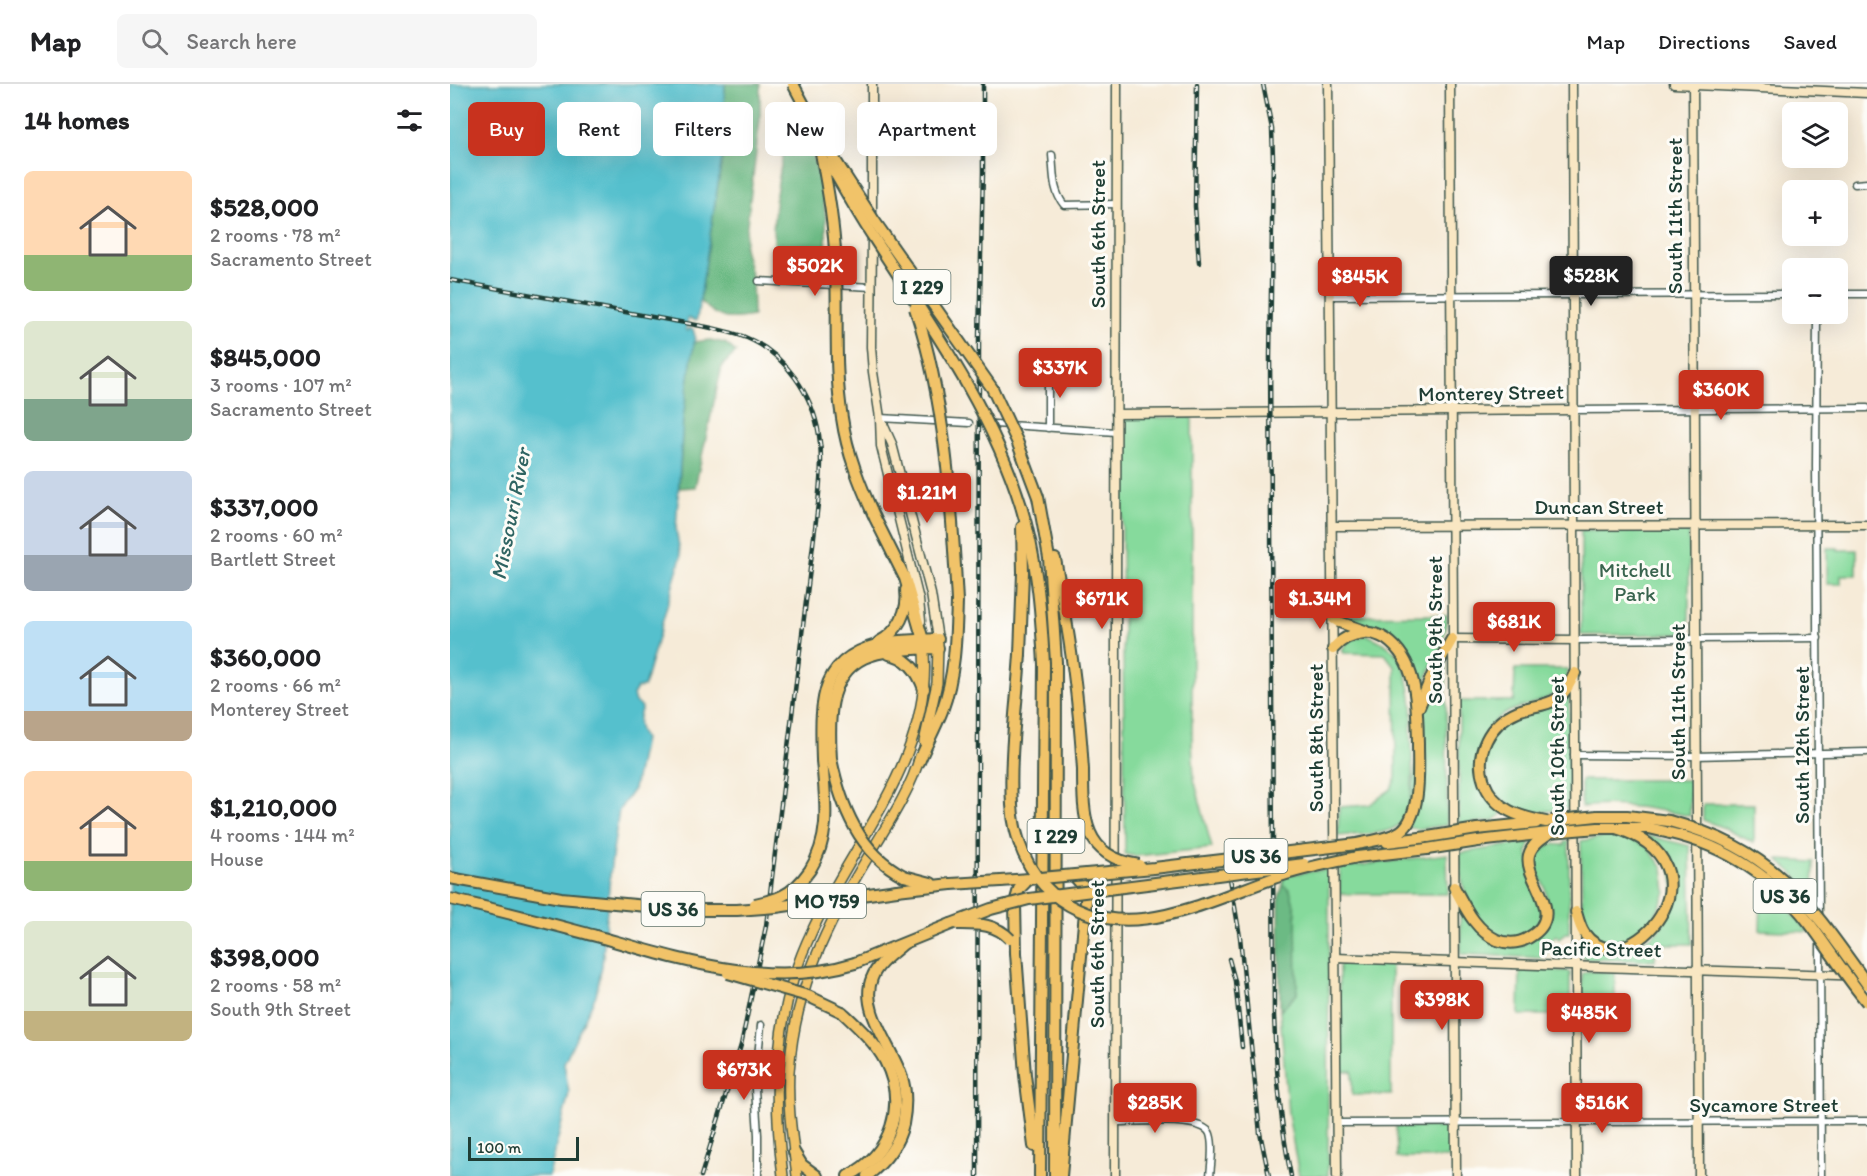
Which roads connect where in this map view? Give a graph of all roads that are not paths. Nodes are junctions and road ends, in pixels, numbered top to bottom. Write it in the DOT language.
graph roads {
  1 [pos="872,84"];
  2 [pos="1117,84"];
  3 [pos="1328,84"];
  4 [pos="1450,84"];
  5 [pos="1572,84"];
  6 [pos="1674,84"];
  7 [pos="1692,84"];
  8 [pos="1815,87"];
  9 [pos="1867,93"];
  10 [pos="801,102"];
  11 [pos="803,102"];
  12 [pos="1052,155"];
  13 [pos="821,156"];
  14 [pos="825,156"];
  15 [pos="833,156"];
  16 [pos="1867,183"];
  17 [pos="1854,184"];
  18 [pos="1116,204"];
  19 [pos="897,253"];
  20 [pos="759,281"];
  21 [pos="872,287"];
  22 [pos="1782,294"];
  23 [pos="1848,294"];
  24 [pos="1867,294"];
  25 [pos="1451,295"];
  26 [pos="1573,295"];
  27 [pos="1694,295"];
  28 [pos="1331,296"];
  29 [pos="1817,324"];
  30 [pos="1048,370"];
  31 [pos="1816,408"];
  32 [pos="1867,408"];
  33 [pos="1695,409"];
  34 [pos="1574,410"];
  35 [pos="1451,411"];
  36 [pos="1330,412"];
  37 [pos="1116,414"];
  38 [pos="880,418"];
  39 [pos="969,423"];
  40 [pos="994,424"];
  41 [pos="1048,428"];
  42 [pos="1116,432"];
  43 [pos="1038,497"];
  44 [pos="1021,506"];
  45 [pos="1816,524"];
  46 [pos="1332,525"];
  47 [pos="1575,525"];
  48 [pos="1695,525"];
  49 [pos="1867,525"];
  50 [pos="1453,526"];
  51 [pos="905,578"];
  52 [pos="1333,618"];
  53 [pos="1371,633"];
  54 [pos="1818,638"];
  55 [pos="1452,639"];
  56 [pos="1696,639"];
  57 [pos="1575,640"];
  58 [pos="938,644"];
  59 [pos="924,645"];
  60 [pos="866,648"];
  61 [pos="1333,649"];
  62 [pos="883,653"];
  63 [pos="1575,673"];
  64 [pos="924,689"];
  65 [pos="1417,720"];
  66 [pos="1867,752"];
  67 [pos="1818,753"];
  68 [pos="1574,755"];
  69 [pos="1695,756"];
  70 [pos="826,760"];
  71 [pos="919,762"];
  72 [pos="1549,825"];
  73 [pos="1612,828"];
  74 [pos="1478,835"];
  75 [pos="1357,844"];
  76 [pos="1357,857"];
  77 [pos="1154,868"];
  78 [pos="1074,876"];
  79 [pos="450,878"];
  80 [pos="1029,879"];
  81 [pos="947,885"];
  82 [pos="1455,887"];
  83 [pos="1086,892"];
  84 [pos="450,899"];
  85 [pos="1015,903"];
  86 [pos="737,910"];
  87 [pos="1576,912"];
  88 [pos="951,924"];
  89 [pos="1013,938"];
  90 [pos="903,944"];
  91 [pos="1335,958"];
  92 [pos="1455,962"];
  93 [pos="702,965"];
  94 [pos="1576,966"];
  95 [pos="1698,969"];
  96 [pos="1820,974"];
  97 [pos="1867,976"];
  98 [pos="1867,984"];
  99 [pos="1867,1002"];
  100 [pos="760,1025"];
  101 [pos="1821,1121"];
  102 [pos="1867,1121"];
  103 [pos="1115,1122"];
  104 [pos="1456,1122"];
  105 [pos="1699,1122"];
  106 [pos="1336,1123"];
  107 [pos="1577,1123"];
  108 [pos="794,1152"];
  109 [pos="758,1176"];
  110 [pos="783,1176"];
  111 [pos="797,1176"];
  112 [pos="817,1176"];
  113 [pos="848,1176"];
  114 [pos="867,1176"];
  115 [pos="1039,1176"];
  116 [pos="1055,1176"];
  117 [pos="1061,1176"];
  118 [pos="1115,1176"];
  119 [pos="1210,1176"];
  120 [pos="1337,1176"];
  121 [pos="1456,1176"];
  122 [pos="1577,1176"];
  123 [pos="1699,1176"];
  124 [pos="1821,1176"];
  1 -- 21 [label="main road"];
  2 -- 18 [label="main road, South 6th Street"];
  3 -- 28 [label="main road, South 8th Street"];
  4 -- 25 [label="main road, South 9th Street"];
  5 -- 26 [label="main road, South 10th Street"];
  6 -- 7 [label="main road"];
  7 -- 8 [label="main road"];
  7 -- 27 [label="main road, South 11th Street"];
  8 -- 9 [label="main road"];
  10 -- 11 [label="highway, I 229, bridge"];
  12 -- 18 [label="street"];
  13 -- 51 [label="highway, bridge"];
  14 -- 44 [label="highway, I 229, bridge"];
  15 -- 19 [label="highway, I 229, bridge"];
  16 -- 17 [label="street"];
  18 -- 37 [label="main road, South 6th Street"];
  19 -- 43 [label="highway, I 229, bridge"];
  19 -- 71 [label="highway, bridge"];
  20 -- 21 [label="street"];
  21 -- 38 [label="main road"];
  22 -- 27 [label="street"];
  23 -- 24 [label="street"];
  25 -- 26 [label="street"];
  25 -- 28 [label="street"];
  25 -- 35 [label="main road, South 9th Street"];
  26 -- 27 [label="street"];
  26 -- 34 [label="main road, South 10th Street"];
  27 -- 33 [label="main road, South 11th Street"];
  28 -- 36 [label="main road, South 8th Street"];
  29 -- 31 [label="street, South 12th Street"];
  30 -- 41 [label="street"];
  31 -- 32 [label="street, Monterey Street"];
  31 -- 33 [label="street, Monterey Street"];
  31 -- 45 [label="street, South 12th Street"];
  33 -- 34 [label="street, Monterey Street"];
  33 -- 48 [label="main road, South 11th Street"];
  34 -- 35 [label="main road, Monterey Street"];
  34 -- 47 [label="main road, South 10th Street"];
  35 -- 36 [label="main road, Monterey Street"];
  35 -- 50 [label="main road, South 9th Street"];
  36 -- 37 [label="main road, Monterey Street"];
  36 -- 46 [label="main road, South 8th Street"];
  37 -- 42 [label="main road, South 6th Street"];
  38 -- 39 [label="street"];
  38 -- 58 [label="main road"];
  38 -- 59 [label="main road"];
  40 -- 41 [label="street"];
  41 -- 42 [label="street"];
  42 -- 103 [label="main road, South 6th Street"];
  43 -- 77 [label="highway, bridge"];
  43 -- 116 [label="highway, I 229"];
  44 -- 76 [label="highway, bridge"];
  44 -- 115 [label="highway, I 229"];
  45 -- 48 [label="main road, Duncan Street"];
  45 -- 49 [label="main road, Duncan Street"];
  45 -- 54 [label="street, South 12th Street"];
  46 -- 50 [label="main road, Duncan Street"];
  46 -- 52 [label="main road, South 8th Street"];
  47 -- 48 [label="main road, Duncan Street"];
  47 -- 50 [label="main road, Duncan Street"];
  47 -- 57 [label="main road, South 10th Street"];
  48 -- 56 [label="main road, South 11th Street"];
  50 -- 55 [label="main road, South 9th Street"];
  51 -- 59 [label="highway"];
  51 -- 60 [label="highway"];
  52 -- 53 [label="highway"];
  52 -- 61 [label="main road, South 8th Street"];
  53 -- 61 [label="highway"];
  53 -- 65 [label="highway"];
  54 -- 56 [label="street"];
  54 -- 67 [label="street, South 12th Street"];
  55 -- 57 [label="main road"];
  55 -- 65 [label="highway"];
  55 -- 82 [label="main road, South 9th Street"];
  56 -- 57 [label="street"];
  56 -- 69 [label="main road, South 11th Street"];
  57 -- 63 [label="main road, South 10th Street"];
  58 -- 59 [label="highway"];
  58 -- 71 [label="main road"];
  59 -- 60 [label="highway"];
  59 -- 62 [label="highway"];
  59 -- 64 [label="main road, MO 759"];
  60 -- 70 [label="highway"];
  61 -- 91 [label="main road, South 8th Street"];
  62 -- 64 [label="highway"];
  62 -- 70 [label="highway"];
  63 -- 68 [label="main road, South 10th Street"];
  63 -- 72 [label="highway"];
  64 -- 110 [label="main road, MO 759"];
  65 -- 75 [label="highway"];
  66 -- 67 [label="street"];
  67 -- 69 [label="street"];
  67 -- 96 [label="street, South 12th Street"];
  68 -- 69 [label="street"];
  68 -- 87 [label="main road, South 10th Street"];
  69 -- 95 [label="main road, South 11th Street"];
  70 -- 81 [label="highway, bridge"];
  70 -- 86 [label="highway, bridge"];
  71 -- 108 [label="main road, MO 759"];
  72 -- 73 [label="highway, US 36, bridge"];
  72 -- 74 [label="highway, US 36"];
  72 -- 82 [label="highway"];
  72 -- 98 [label="highway, US 36, bridge"];
  73 -- 87 [label="highway"];
  73 -- 99 [label="highway, US 36, bridge"];
  74 -- 75 [label="highway, US 36, bridge"];
  74 -- 76 [label="highway, US 36, bridge"];
  75 -- 77 [label="highway, US 36, bridge"];
  76 -- 83 [label="highway, US 36, bridge"];
  77 -- 78 [label="highway, US 36, bridge"];
  78 -- 80 [label="highway, US 36, bridge"];
  78 -- 83 [label="highway"];
  79 -- 86 [label="highway, US 36, bridge"];
  80 -- 81 [label="highway, US 36, bridge"];
  80 -- 85 [label="highway"];
  81 -- 86 [label="highway, US 36, bridge"];
  82 -- 92 [label="main road, South 9th Street"];
  83 -- 85 [label="highway, US 36, bridge"];
  83 -- 117 [label="highway"];
  84 -- 93 [label="highway, US 36, bridge"];
  85 -- 88 [label="highway, US 36, bridge"];
  85 -- 89 [label="highway"];
  87 -- 94 [label="main road, South 10th Street"];
  88 -- 89 [label="highway, bridge"];
  88 -- 90 [label="highway, US 36"];
  89 -- 115 [label="highway"];
  90 -- 93 [label="highway, US 36, bridge"];
  90 -- 114 [label="highway"];
  91 -- 92 [label="main road, Pacific Street"];
  91 -- 106 [label="main road, South 8th Street"];
  92 -- 94 [label="main road, Pacific Street"];
  92 -- 104 [label="main road, South 9th Street"];
  93 -- 113 [label="highway, bridge"];
  94 -- 95 [label="main road, Pacific Street"];
  94 -- 107 [label="main road, South 10th Street"];
  95 -- 96 [label="main road, Pacific Street"];
  95 -- 105 [label="main road, South 11th Street"];
  96 -- 97 [label="main road, Pacific Street"];
  96 -- 101 [label="street, South 12th Street"];
  100 -- 109 [label="street"];
  101 -- 102 [label="street, Sycamore Street"];
  101 -- 105 [label="street, Sycamore Street"];
  101 -- 124 [label="street, South 12th Street"];
  103 -- 118 [label="main road, South 6th Street"];
  103 -- 119 [label="street"];
  104 -- 106 [label="street, Sycamore Street"];
  104 -- 107 [label="street, Sycamore Street"];
  104 -- 121 [label="main road, South 9th Street"];
  105 -- 107 [label="street, Sycamore Street"];
  105 -- 123 [label="main road, South 11th Street"];
  106 -- 120 [label="main road, South 8th Street"];
  107 -- 122 [label="main road, South 10th Street"];
  108 -- 111 [label="main road, MO 759"];
  108 -- 112 [label="highway"];
}
